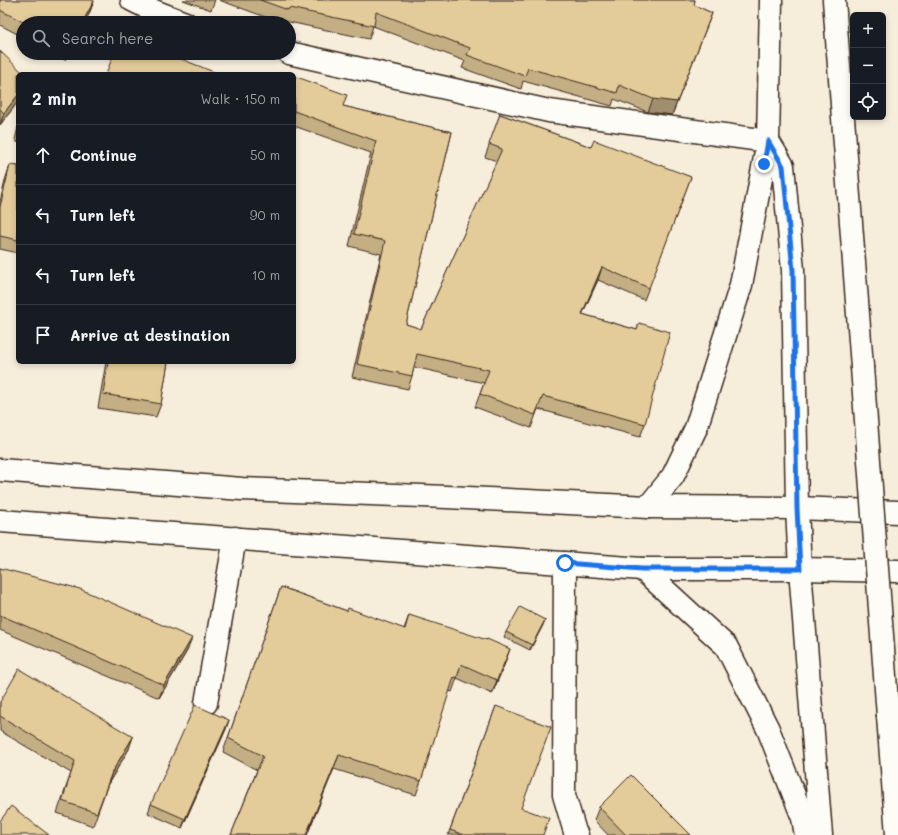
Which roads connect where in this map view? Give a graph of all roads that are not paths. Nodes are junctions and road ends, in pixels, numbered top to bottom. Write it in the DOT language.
graph roads {
  1 [pos="132,0"];
  2 [pos="771,0"];
  3 [pos="834,0"];
  4 [pos="167,16"];
  5 [pos="296,55"];
  6 [pos="768,141"];
  7 [pos="0,470"];
  8 [pos="648,507"];
  9 [pos="797,508"];
  10 [pos="898,512"];
  11 [pos="0,521"];
  12 [pos="235,538"];
  13 [pos="565,563"];
  14 [pos="642,569"];
  15 [pos="800,569"];
  16 [pos="898,571"];
  17 [pos="206,703"];
  18 [pos="577,835"];
  19 [pos="806,835"];
  20 [pos="821,835"];
  21 [pos="897,835"];
  1 -- 4 [label="main road"];
  2 -- 6 [label="main road"];
  3 -- 21 [label="main road, bridge"];
  5 -- 6 [label="main road"];
  6 -- 8 [label="main road"];
  6 -- 9 [label="main road"];
  7 -- 8 [label="main road"];
  8 -- 9 [label="main road"];
  9 -- 10 [label="main road"];
  9 -- 15 [label="main road"];
  11 -- 12 [label="main road"];
  12 -- 13 [label="main road"];
  12 -- 17 [label="main road"];
  13 -- 14 [label="main road"];
  13 -- 18 [label="main road"];
  14 -- 15 [label="main road"];
  14 -- 19 [label="main road"];
  15 -- 16 [label="main road"];
  15 -- 20 [label="main road"];
}
